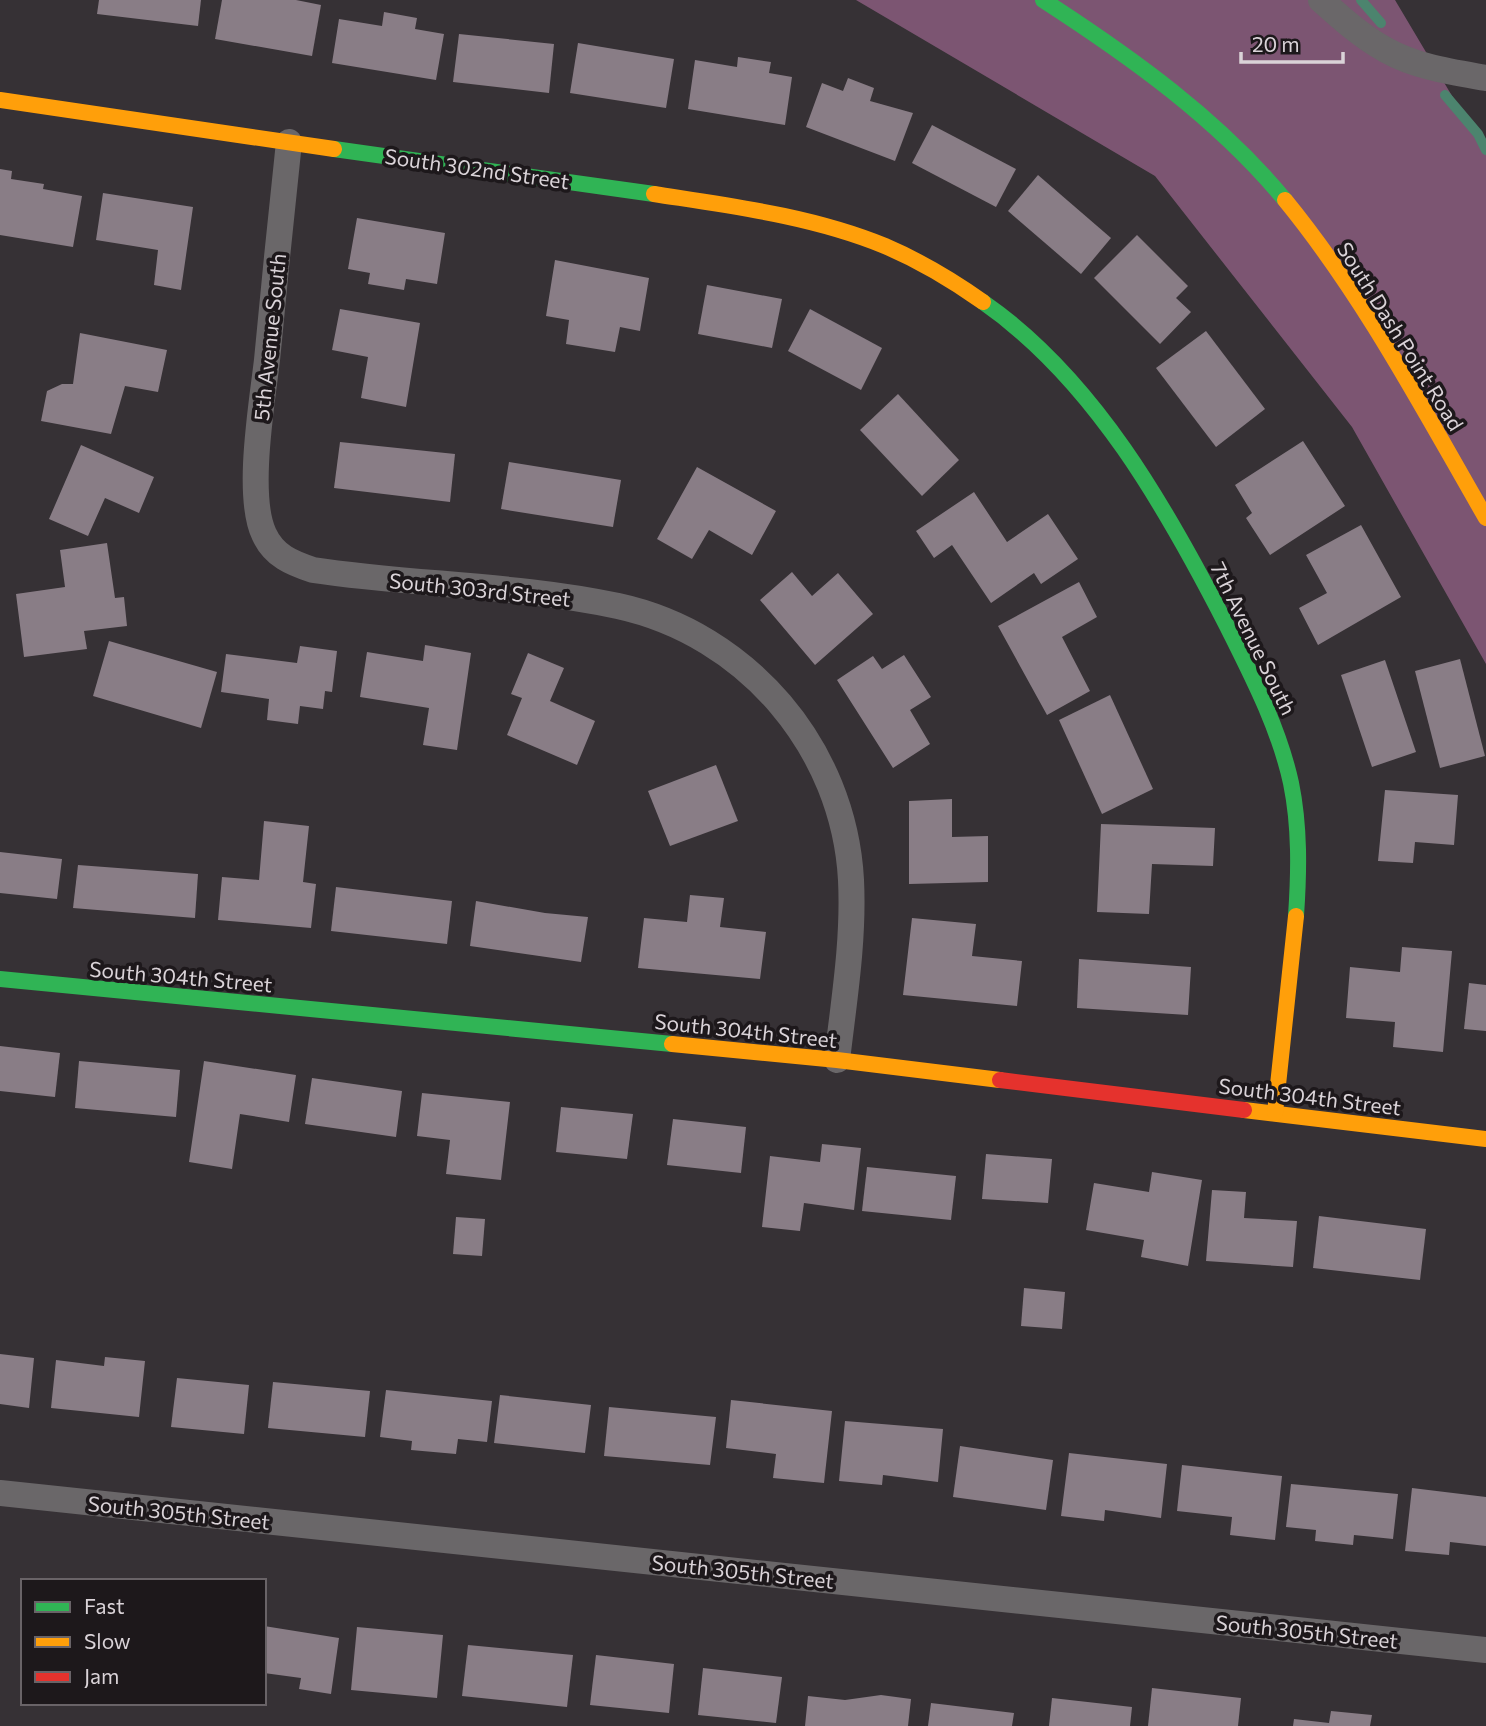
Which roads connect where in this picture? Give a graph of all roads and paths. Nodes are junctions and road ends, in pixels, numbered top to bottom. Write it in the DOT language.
graph roads {
  1 [pos="1043,0"];
  2 [pos="1321,0"];
  3 [pos="1486,78"];
  4 [pos="0,100"];
  5 [pos="289,142"];
  6 [pos="944,276"];
  7 [pos="1486,518"];
  8 [pos="262,532"];
  9 [pos="0,979"];
  10 [pos="837,1060"];
  11 [pos="1275,1113"];
  12 [pos="1486,1139"];
  13 [pos="0,1493"];
  14 [pos="1486,1650"];
  1 -- 7 [label="street, South Dash Point Road"];
  2 -- 3 [label="street"];
  4 -- 5 [label="street, South 302nd Street"];
  5 -- 6 [label="street, South 302nd Street"];
  5 -- 8 [label="street, 5th Avenue South"];
  6 -- 11 [label="street, 7th Avenue South"];
  8 -- 10 [label="street, South 303rd Street"];
  9 -- 10 [label="street, South 304th Street"];
  10 -- 11 [label="street, South 304th Street"];
  11 -- 12 [label="street, South 304th Street"];
  13 -- 14 [label="street, South 305th Street"];
}
